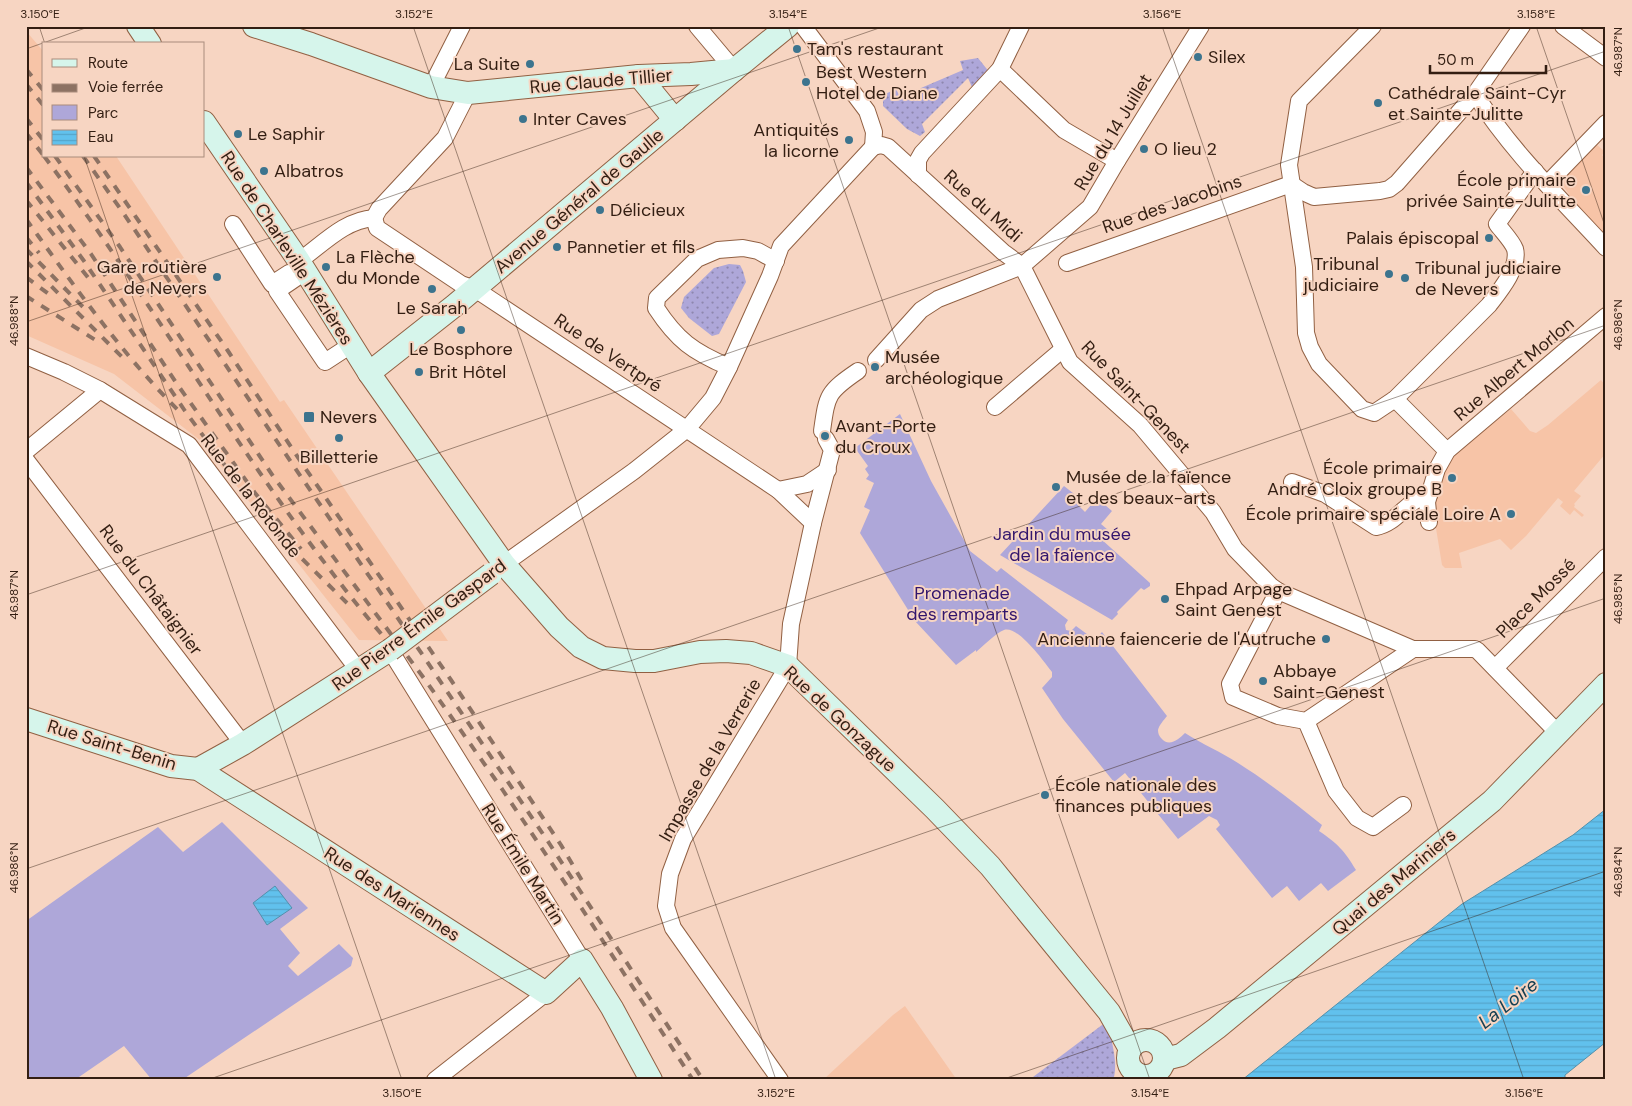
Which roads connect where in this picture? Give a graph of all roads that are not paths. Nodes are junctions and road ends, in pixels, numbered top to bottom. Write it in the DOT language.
graph roads {
  1 [pos="138,26"];
  2 [pos="254,26"];
  3 [pos="462,26"];
  4 [pos="697,26"];
  5 [pos="788,26"];
  6 [pos="803,26"];
  7 [pos="1021,26"];
  8 [pos="1201,26"];
  9 [pos="1373,26"];
  10 [pos="1522,26"];
  11 [pos="1562,26"];
  12 [pos="149,42"];
  13 [pos="1606,58"];
  14 [pos="1000,69"];
  15 [pos="734,70"];
  16 [pos="639,76"];
  17 [pos="431,87"];
  18 [pos="468,93"];
  19 [pos="1474,94"];
  20 [pos="867,111"];
  21 [pos="675,120"];
  22 [pos="205,123"];
  23 [pos="1606,123"];
  24 [pos="873,147"];
  25 [pos="922,153"];
  26 [pos="1117,161"];
  27 [pos="1535,171"];
  28 [pos="918,175"];
  29 [pos="1291,184"];
  30 [pos="1547,184"];
  31 [pos="374,218"];
  32 [pos="233,224"];
  33 [pos="1606,248"];
  34 [pos="776,261"];
  35 [pos="1067,263"];
  36 [pos="302,266"];
  37 [pos="1022,266"];
  38 [pos="475,289"];
  39 [pos="1606,316"];
  40 [pos="351,345"];
  41 [pos="1063,349"];
  42 [pos="26,356"];
  43 [pos="876,360"];
  44 [pos="729,367"];
  45 [pos="858,371"];
  46 [pos="369,373"];
  47 [pos="100,390"];
  48 [pos="1395,399"];
  49 [pos="995,407"];
  50 [pos="687,429"];
  51 [pos="1447,451"];
  52 [pos="26,452"];
  53 [pos="26,460"];
  54 [pos="828,470"];
  55 [pos="1292,482"];
  56 [pos="778,490"];
  57 [pos="1429,495"];
  58 [pos="1430,522"];
  59 [pos="813,523"];
  60 [pos="1606,557"];
  61 [pos="502,570"];
  62 [pos="1278,591"];
  63 [pos="1413,649"];
  64 [pos="390,650"];
  65 [pos="788,666"];
  66 [pos="1495,668"];
  67 [pos="359,671"];
  68 [pos="1606,684"];
  69 [pos="26,719"];
  70 [pos="1306,721"];
  71 [pos="1558,733"];
  72 [pos="243,744"];
  73 [pos="198,769"];
  74 [pos="1402,805"];
  75 [pos="582,960"];
  76 [pos="546,993"];
  77 [pos="1136,1045"];
  78 [pos="1165,1059"];
  79 [pos="1140,1077"];
  80 [pos="435,1080"];
  81 [pos="651,1080"];
  82 [pos="780,1080"];
  1 -- 12 [label="main road"];
  2 -- 17 [label="main road, Rue Claude Tillier"];
  3 -- 17 [label="street"];
  4 -- 15 [label="street"];
  5 -- 15 [label="main road, Avenue Général de Gaulle"];
  6 -- 20 [label="street"];
  7 -- 14 [label="street"];
  8 -- 26 [label="street, Rue du 14 Juillet"];
  9 -- 29 [label="street"];
  10 -- 19 [label="street"];
  11 -- 13 [label="street"];
  14 -- 25 [label="street"];
  14 -- 26 [label="street"];
  15 -- 16 [label="main road, Rue Claude Tillier"];
  15 -- 21 [label="main road, Avenue Général de Gaulle"];
  16 -- 18 [label="main road, Rue Claude Tillier"];
  16 -- 21 [label="main road"];
  17 -- 18 [label="main road, Rue Claude Tillier"];
  18 -- 31 [label="street"];
  19 -- 27 [label="street"];
  19 -- 29 [label="street"];
  20 -- 24 [label="street"];
  20 -- 25 [label="street"];
  21 -- 38 [label="main road, Avenue Général de Gaulle"];
  22 -- 36 [label="main road, Rue de Charleville Mézières"];
  23 -- 30 [label="street"];
  24 -- 28 [label="street, Rue du Midi"];
  24 -- 34 [label="street, Rue Pierre Émile Gaspard"];
  25 -- 28 [label="street, Rue du Midi"];
  26 -- 37 [label="street, Rue du 14 Juillet"];
  27 -- 30 [label="street"];
  27 -- 48 [label="street"];
  28 -- 37 [label="street, Rue du Midi"];
  29 -- 35 [label="street, Rue des Jacobins"];
  29 -- 48 [label="street"];
  30 -- 33 [label="street"];
  31 -- 36 [label="street"];
  31 -- 38 [label="street, Rue de Vertpré"];
  32 -- 36 [label="street"];
  34 -- 44 [label="street, Rue Pierre Émile Gaspard"];
  34 -- 44 [label="street"];
  36 -- 40 [label="main road, Rue de Charleville Mézières"];
  36 -- 40 [label="street"];
  37 -- 41 [label="street, Rue Saint-Genest"];
  37 -- 43 [label="street, Rue du 14 Juillet"];
  38 -- 46 [label="main road, Avenue Général de Gaulle"];
  38 -- 50 [label="street, Rue de Vertpré"];
  39 -- 51 [label="street, Rue Albert Morlon"];
  40 -- 46 [label="main road, Rue de Charleville Mézières"];
  41 -- 49 [label="street"];
  41 -- 62 [label="street, Rue Saint-Genest"];
  42 -- 47 [label="street, Rue de la Rotonde"];
  44 -- 50 [label="street, Rue Pierre Émile Gaspard"];
  45 -- 54 [label="street"];
  46 -- 61 [label="main road, Rue de Charleville Mézières"];
  47 -- 52 [label="street"];
  47 -- 67 [label="street, Rue de la Rotonde"];
  48 -- 51 [label="street"];
  50 -- 56 [label="street, Rue de Vertpré"];
  50 -- 61 [label="street, Rue Pierre Émile Gaspard"];
  51 -- 57 [label="street"];
  53 -- 72 [label="street, Rue du Châtaignier"];
  54 -- 56 [label="street"];
  54 -- 59 [label="street"];
  55 -- 57 [label="street"];
  56 -- 59 [label="street, Rue de Vertpré"];
  57 -- 58 [label="street"];
  59 -- 65 [label="street"];
  60 -- 66 [label="street, Place Mossé"];
  61 -- 64 [label="main road, Rue Pierre Émile Gaspard, bridge"];
  61 -- 65 [label="main road, Rue de Gonzague"];
  62 -- 63 [label="street, Rue Saint-Genest"];
  62 -- 70 [label="street"];
  63 -- 66 [label="street, Rue Saint-Genest"];
  63 -- 70 [label="street"];
  64 -- 67 [label="main road, Rue Pierre Émile Gaspard"];
  64 -- 75 [label="street, Rue Émile Martin"];
  65 -- 77 [label="main road, Rue de Gonzague"];
  65 -- 82 [label="street, Impasse de la Verrerie"];
  66 -- 71 [label="street, Rue Saint-Genest"];
  67 -- 72 [label="main road, Rue Pierre Émile Gaspard"];
  68 -- 71 [label="main road, Quai des Mariniers"];
  69 -- 73 [label="main road, Rue Saint-Benin"];
  70 -- 74 [label="street"];
  71 -- 78 [label="main road, Quai des Mariniers"];
  72 -- 73 [label="main road, Rue Pierre Émile Gaspard"];
  73 -- 76 [label="main road, Rue des Mariennes"];
  75 -- 76 [label="main road"];
  75 -- 81 [label="main road, Rue Émile Martin"];
  76 -- 80 [label="street"];
  77 -- 78 [label="main road"];
  77 -- 79 [label="main road"];
  78 -- 79 [label="main road"];
}
